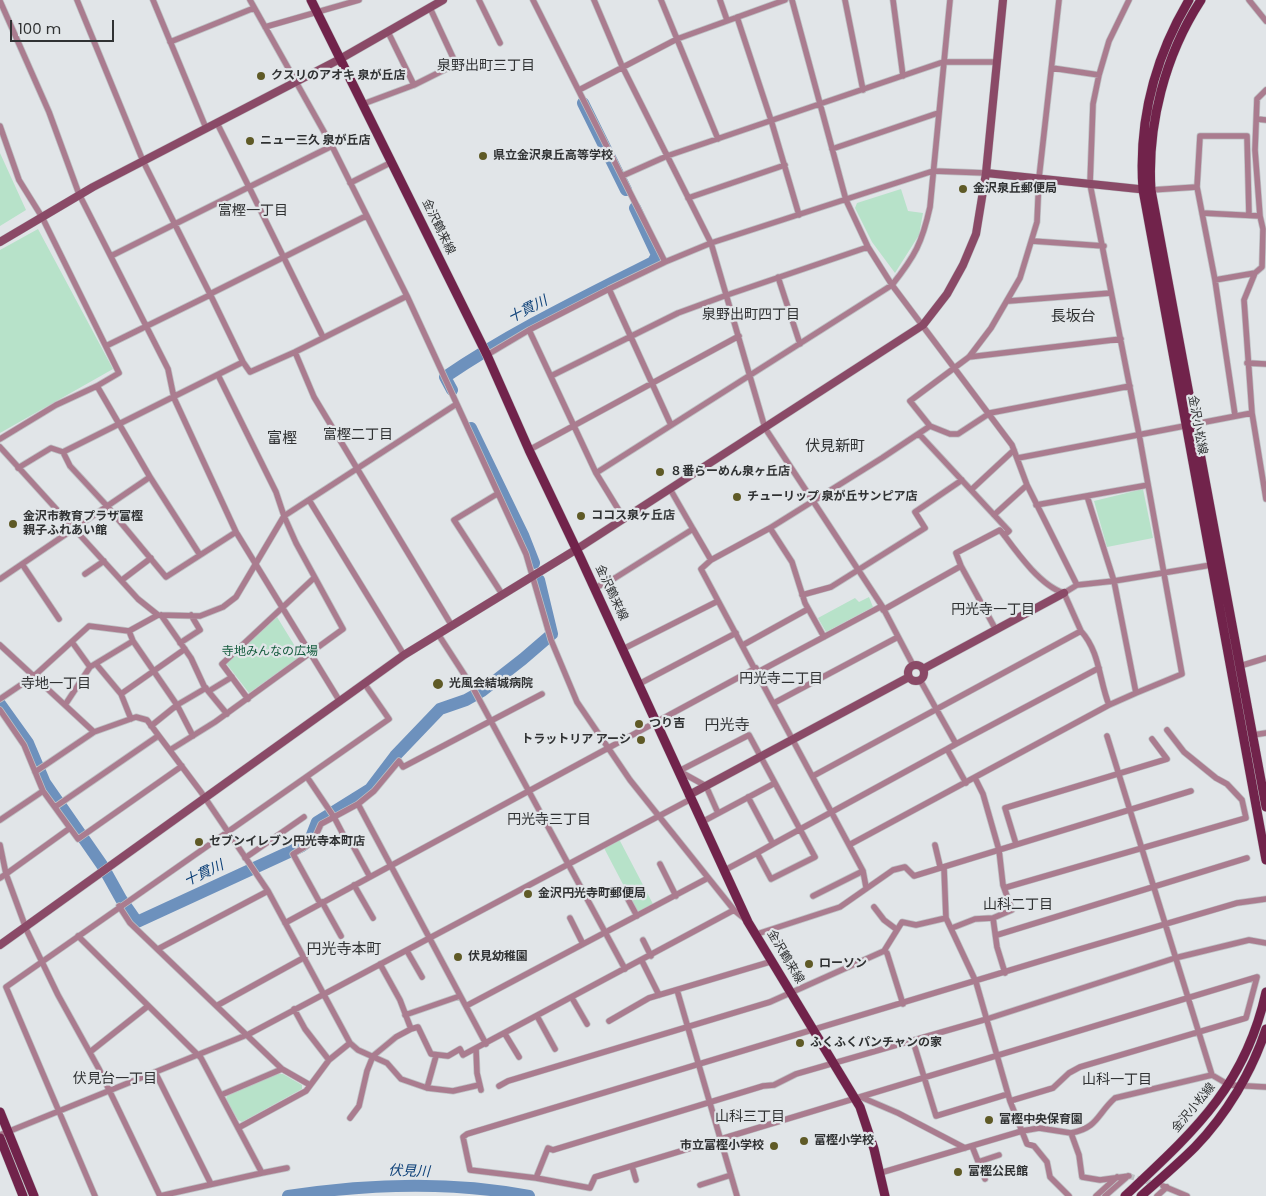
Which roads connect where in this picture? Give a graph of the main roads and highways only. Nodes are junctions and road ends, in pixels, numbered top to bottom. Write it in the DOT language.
graph roads {
  1 [pos="311,0"];
  2 [pos="1189,0"];
  3 [pos="1201,0"];
  4 [pos="1147,190"];
  5 [pos="1266,807"];
  6 [pos="1266,860"];
  7 [pos="1266,992"];
  8 [pos="1266,1029"];
  9 [pos="0,1112"];
  10 [pos="4,1133"];
  11 [pos="0,1138"];
  12 [pos="23,1196"];
  13 [pos="34,1196"];
  14 [pos="885,1196"];
  15 [pos="1126,1196"];
  16 [pos="1141,1196"];
  1 -- 14 [label="main road, 金沢鶴来線"];
  2 -- 4 [label="main road, 金沢小松線"];
  3 -- 4 [label="main road, 金沢小松線"];
  4 -- 5 [label="main road, 金沢小松線"];
  4 -- 6 [label="main road, 金沢小松線"];
  7 -- 15 [label="main road, 金沢小松線"];
  8 -- 16 [label="main road, 金沢小松線"];
  9 -- 10 [label="main road"];
  10 -- 13 [label="main road"];
  11 -- 12 [label="main road"];
}
